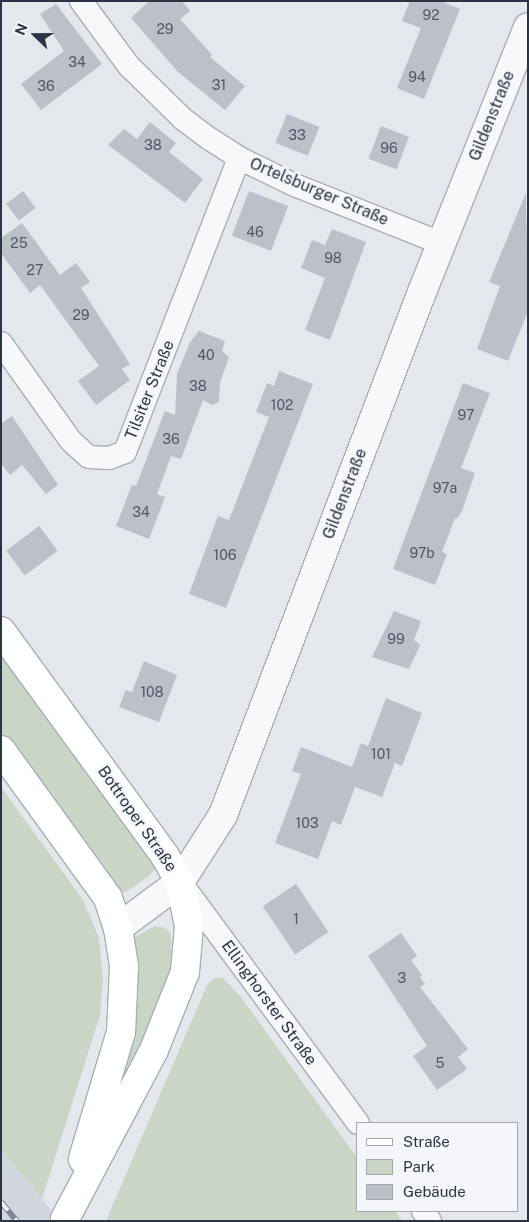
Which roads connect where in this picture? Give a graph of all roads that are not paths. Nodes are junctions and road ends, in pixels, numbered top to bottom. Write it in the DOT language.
graph roads {
  1 [pos="81,1"];
  2 [pos="528,27"];
  3 [pos="239,158"];
  4 [pos="441,243"];
  5 [pos="1,343"];
  6 [pos="1,631"];
  7 [pos="1,750"];
  8 [pos="180,882"];
  9 [pos="118,928"];
  10 [pos="357,1122"];
  11 [pos="65,1220"];
  1 -- 3 [label="street, Ortelsburger Straße"];
  2 -- 4 [label="street, Gildenstraße"];
  3 -- 4 [label="street, Ortelsburger Straße"];
  3 -- 5 [label="street, Tilsiter Straße"];
  4 -- 8 [label="street, Gildenstraße"];
  6 -- 8 [label="main road, Bottroper Straße"];
  7 -- 9 [label="main road, Bottroper Straße"];
  8 -- 9 [label="street, Gildenstraße"];
  8 -- 10 [label="street, Ellinghorster Straße"];
  8 -- 11 [label="main road, Bottroper Straße"];
  9 -- 11 [label="main road, Bottroper Straße"];
}
